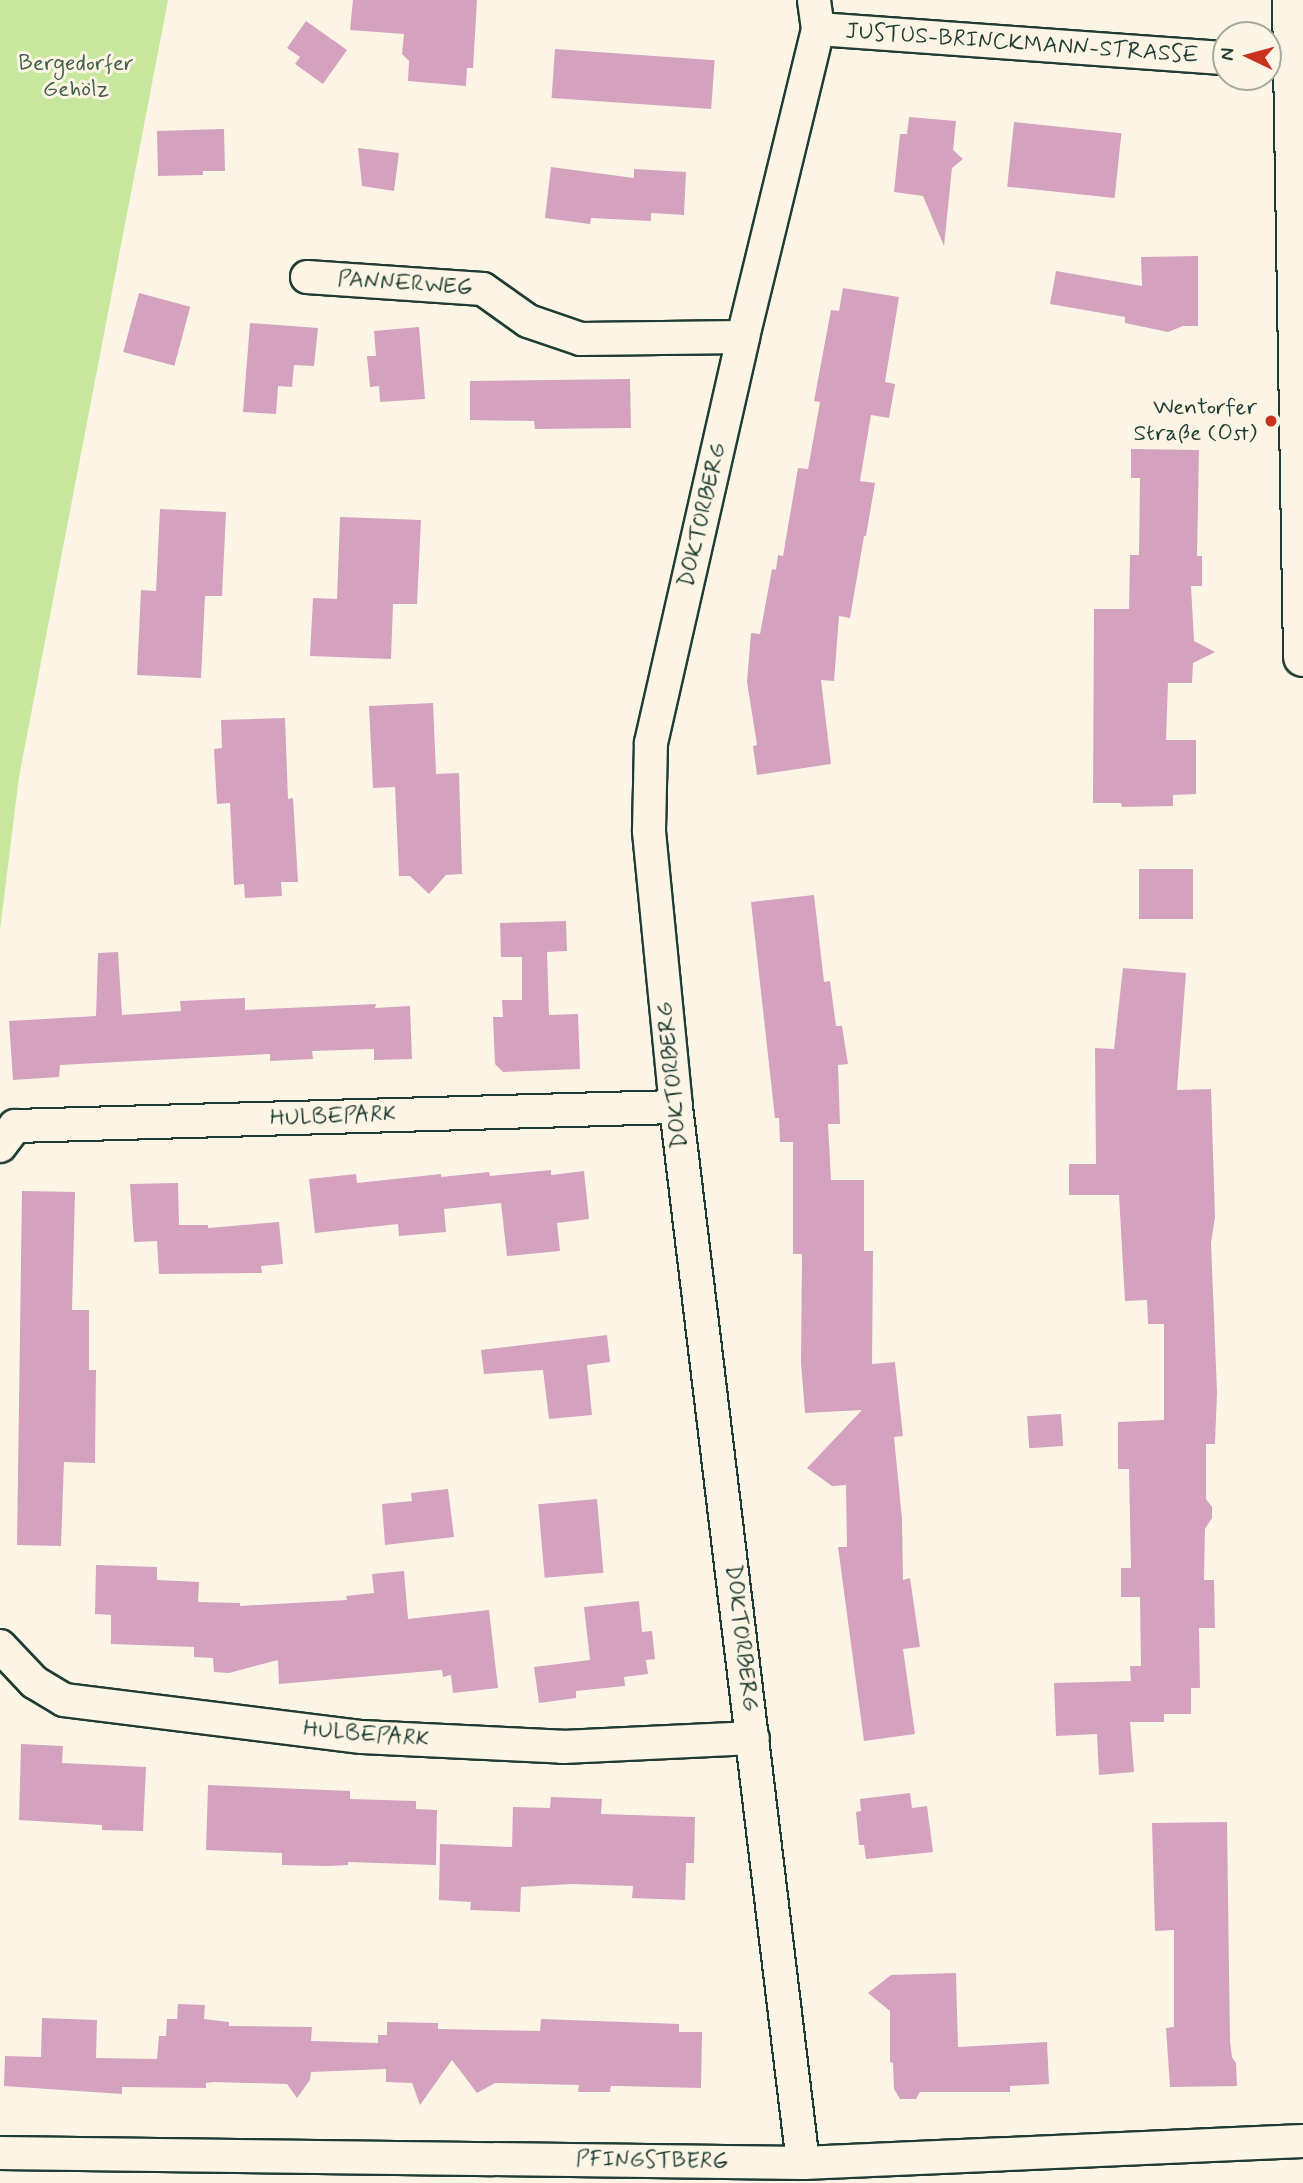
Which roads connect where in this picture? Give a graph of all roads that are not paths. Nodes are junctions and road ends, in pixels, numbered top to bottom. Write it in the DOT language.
graph roads {
  1 [pos="1293,0"];
  2 [pos="816,14"];
  3 [pos="1288,54"];
  4 [pos="1212,56"];
  5 [pos="307,277"];
  6 [pos="743,337"];
  7 [pos="1303,657"];
  8 [pos="676,1107"];
  9 [pos="0,1146"];
  10 [pos="0,1646"];
  11 [pos="753,1738"];
  12 [pos="1303,2141"];
  13 [pos="0,2153"];
  14 [pos="803,2162"];
  1 -- 3 [label="main road"];
  2 -- 4 [label="street, JUSTUS-BRINCKMANN-STRASSE"];
  2 -- 6 [label="street, DOKTORBERG"];
  3 -- 7 [label="main road"];
  5 -- 6 [label="street, PANNERWEG"];
  6 -- 8 [label="street, DOKTORBERG"];
  8 -- 9 [label="street, HULBEPARK"];
  8 -- 11 [label="street, DOKTORBERG"];
  10 -- 11 [label="street, HULBEPARK"];
  11 -- 14 [label="street, DOKTORBERG"];
  12 -- 14 [label="street, PFINGSTBERG"];
  13 -- 14 [label="street, PFINGSTBERG"];
}
